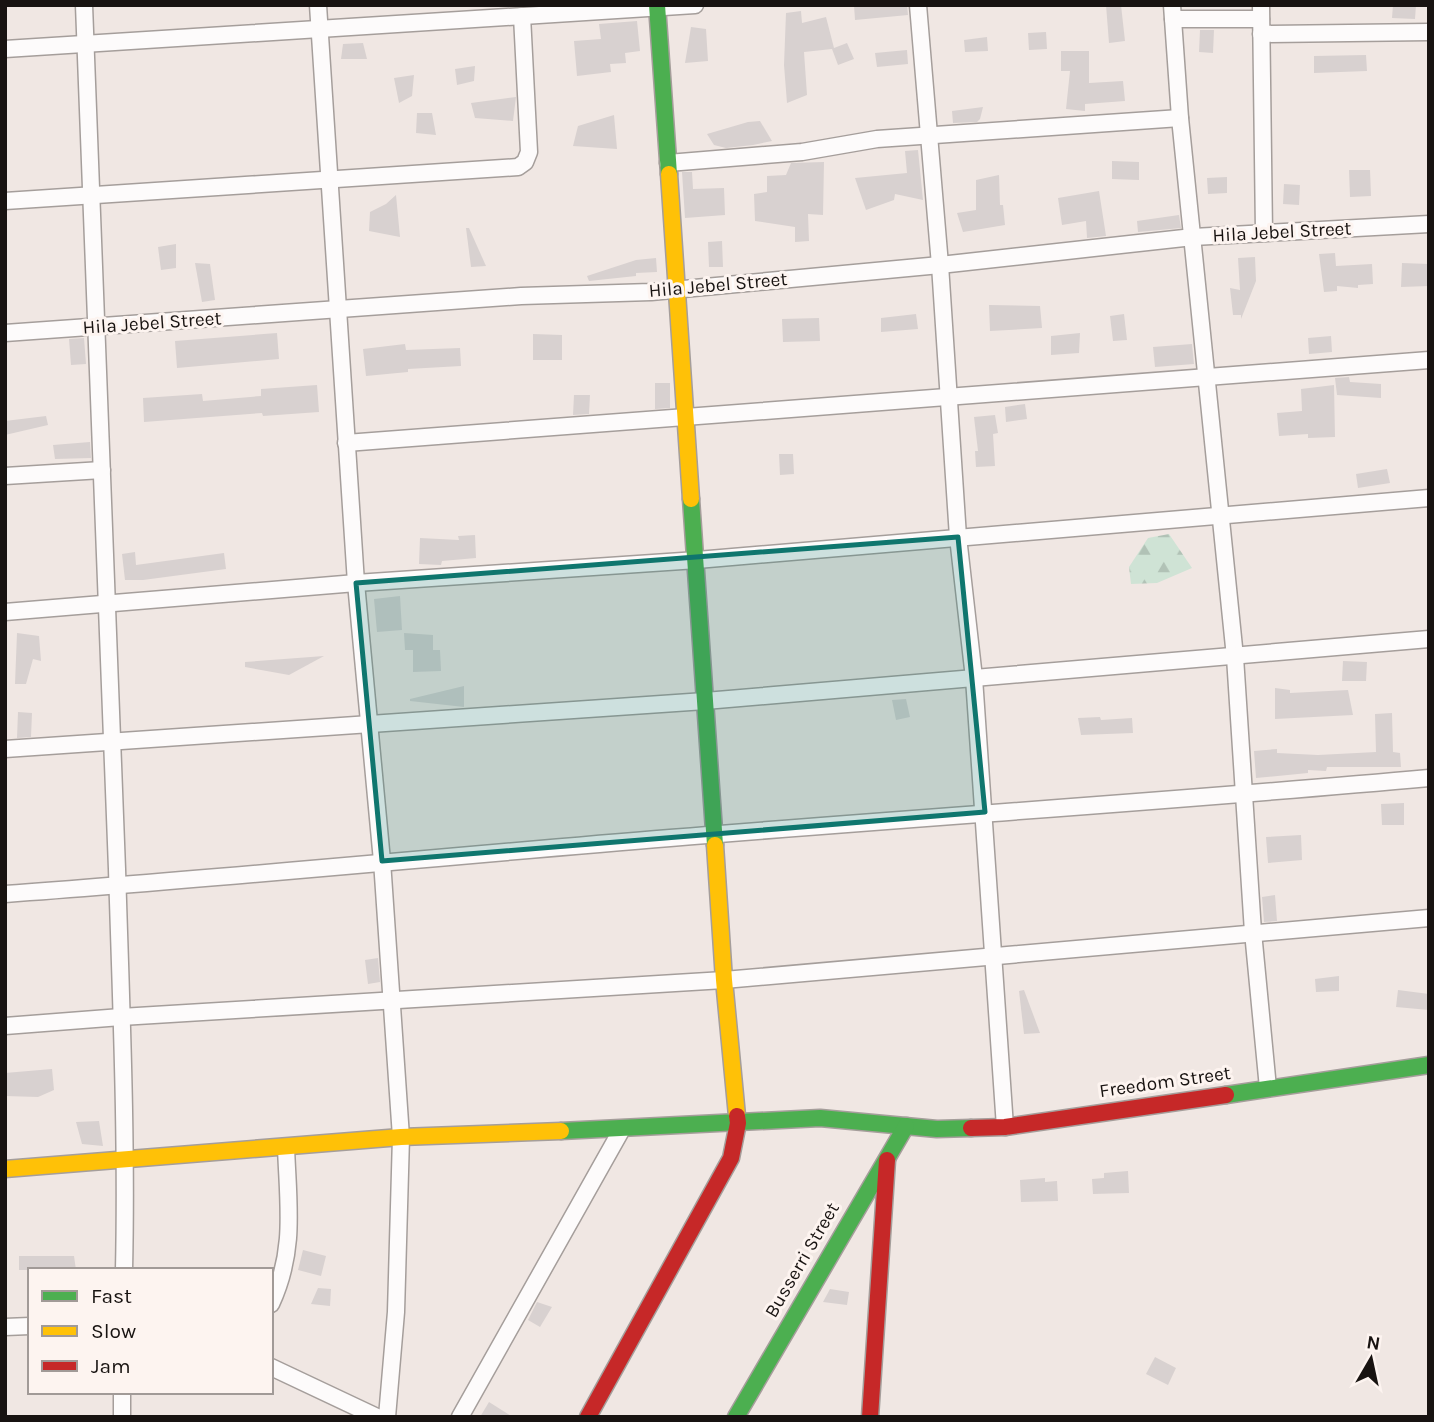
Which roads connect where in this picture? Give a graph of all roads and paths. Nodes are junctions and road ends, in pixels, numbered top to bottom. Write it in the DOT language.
graph roads {
  1 [pos="84,5"];
  2 [pos="318,5"];
  3 [pos="695,5"];
  4 [pos="918,5"];
  5 [pos="657,7"];
  6 [pos="1173,12"];
  7 [pos="522,16"];
  8 [pos="1261,19"];
  9 [pos="319,29"];
  10 [pos="1429,32"];
  11 [pos="85,44"];
  12 [pos="5,49"];
  13 [pos="1180,118"];
  14 [pos="928,135"];
  15 [pos="668,163"];
  16 [pos="330,178"];
  17 [pos="90,194"];
  18 [pos="5,201"];
  19 [pos="1429,224"];
  20 [pos="1264,233"];
  21 [pos="1193,237"];
  22 [pos="940,265"];
  23 [pos="677,289"];
  24 [pos="340,311"];
  25 [pos="95,327"];
  26 [pos="5,333"];
  27 [pos="1429,360"];
  28 [pos="1208,376"];
  29 [pos="949,398"];
  30 [pos="686,418"];
  31 [pos="346,443"];
  32 [pos="102,470"];
  33 [pos="5,476"];
  34 [pos="1429,498"];
  35 [pos="1222,515"];
  36 [pos="958,537"];
  37 [pos="697,560"];
  38 [pos="356,583"];
  39 [pos="109,603"];
  40 [pos="5,612"];
  41 [pos="1429,639"];
  42 [pos="1235,657"];
  43 [pos="974,678"];
  44 [pos="705,701"];
  45 [pos="370,723"];
  46 [pos="113,740"];
  47 [pos="5,749"];
  48 [pos="1429,778"];
  49 [pos="1244,795"];
  50 [pos="985,812"];
  51 [pos="716,834"];
  52 [pos="382,861"];
  53 [pos="117,886"];
  54 [pos="5,894"];
  55 [pos="1429,918"];
  56 [pos="1254,932"];
  57 [pos="993,956"];
  58 [pos="724,980"];
  59 [pos="391,1000"];
  60 [pos="121,1017"];
  61 [pos="5,1026"];
  62 [pos="1429,1065"];
  63 [pos="1268,1088"];
  64 [pos="738,1123"];
  65 [pos="906,1126"];
  66 [pos="1005,1127"];
  67 [pos="622,1129"];
  68 [pos="401,1137"];
  69 [pos="286,1147"];
  70 [pos="888,1156"];
  71 [pos="126,1160"];
  72 [pos="5,1170"];
  73 [pos="124,1268"];
  74 [pos="273,1299"];
  75 [pos="28,1326"];
  76 [pos="5,1327"];
  77 [pos="273,1368"];
  78 [pos="122,1394"];
  79 [pos="122,1417"];
  80 [pos="377,1417"];
  81 [pos="387,1417"];
  82 [pos="460,1417"];
  83 [pos="587,1417"];
  84 [pos="736,1417"];
  85 [pos="870,1417"];
  1 -- 11 [label="street"];
  2 -- 9 [label="street"];
  3 -- 5 [label="street"];
  4 -- 14 [label="street"];
  5 -- 7 [label="street"];
  5 -- 15 [label="street"];
  6 -- 8 [label="street"];
  6 -- 13 [label="street"];
  7 -- 9 [label="street"];
  7 -- 16 [label="street"];
  8 -- 10 [label="street"];
  8 -- 20 [label="street"];
  9 -- 11 [label="street"];
  9 -- 16 [label="street"];
  11 -- 12 [label="street"];
  11 -- 17 [label="street"];
  13 -- 14 [label="street"];
  13 -- 21 [label="street"];
  14 -- 15 [label="street"];
  14 -- 22 [label="street"];
  15 -- 23 [label="street"];
  16 -- 17 [label="street"];
  16 -- 24 [label="street"];
  17 -- 18 [label="street"];
  17 -- 25 [label="street"];
  19 -- 20 [label="street, Hila Jebel Street"];
  20 -- 21 [label="street, Hila Jebel Street"];
  21 -- 22 [label="street, Hila Jebel Street"];
  21 -- 28 [label="street"];
  22 -- 23 [label="street, Hila Jebel Street"];
  22 -- 29 [label="street"];
  23 -- 24 [label="street, Hila Jebel Street"];
  23 -- 30 [label="street"];
  24 -- 25 [label="street, Hila Jebel Street"];
  24 -- 31 [label="street"];
  25 -- 26 [label="street, Hila Jebel Street"];
  25 -- 32 [label="street"];
  27 -- 28 [label="street"];
  28 -- 29 [label="street"];
  28 -- 35 [label="street"];
  29 -- 30 [label="street"];
  29 -- 36 [label="street"];
  30 -- 31 [label="street"];
  30 -- 37 [label="street"];
  31 -- 38 [label="street"];
  32 -- 33 [label="street"];
  32 -- 39 [label="street"];
  34 -- 35 [label="street"];
  35 -- 36 [label="street"];
  35 -- 42 [label="street"];
  36 -- 37 [label="street"];
  36 -- 43 [label="street"];
  37 -- 38 [label="street"];
  37 -- 44 [label="street"];
  38 -- 39 [label="street"];
  38 -- 45 [label="street"];
  39 -- 40 [label="street"];
  39 -- 46 [label="street"];
  41 -- 42 [label="street"];
  42 -- 43 [label="street"];
  42 -- 49 [label="street"];
  43 -- 44 [label="street"];
  43 -- 50 [label="street"];
  44 -- 45 [label="street"];
  44 -- 51 [label="street"];
  45 -- 46 [label="street"];
  45 -- 52 [label="street"];
  46 -- 47 [label="street"];
  46 -- 53 [label="street"];
  48 -- 49 [label="street"];
  49 -- 50 [label="street"];
  49 -- 56 [label="street"];
  50 -- 51 [label="street"];
  50 -- 57 [label="street"];
  51 -- 52 [label="street"];
  51 -- 58 [label="street"];
  52 -- 53 [label="street"];
  52 -- 59 [label="street"];
  53 -- 54 [label="street"];
  53 -- 60 [label="street"];
  55 -- 56 [label="street"];
  56 -- 57 [label="street"];
  56 -- 63 [label="street"];
  57 -- 58 [label="street"];
  57 -- 66 [label="street"];
  58 -- 59 [label="street"];
  58 -- 64 [label="street"];
  59 -- 60 [label="street"];
  59 -- 68 [label="street"];
  60 -- 61 [label="street"];
  60 -- 71 [label="street"];
  62 -- 63 [label="street, Freedom Street"];
  63 -- 66 [label="street, Freedom Street"];
  64 -- 65 [label="street, Freedom Street"];
  64 -- 67 [label="street, Freedom Street"];
  64 -- 83 [label="street"];
  65 -- 66 [label="street, Freedom Street"];
  65 -- 70 [label="street, Busserri Street"];
  67 -- 68 [label="street, Freedom Street"];
  67 -- 82 [label="street"];
  68 -- 69 [label="street, Freedom Street"];
  68 -- 81 [label="street"];
  69 -- 71 [label="street, Freedom Street"];
  69 -- 74 [label="street"];
  70 -- 84 [label="street, Busserri Street"];
  70 -- 85 [label="street"];
  71 -- 72 [label="street, Freedom Street"];
  71 -- 73 [label="street"];
  75 -- 76 [label="street"];
  77 -- 80 [label="street"];
  78 -- 79 [label="street"];
}
